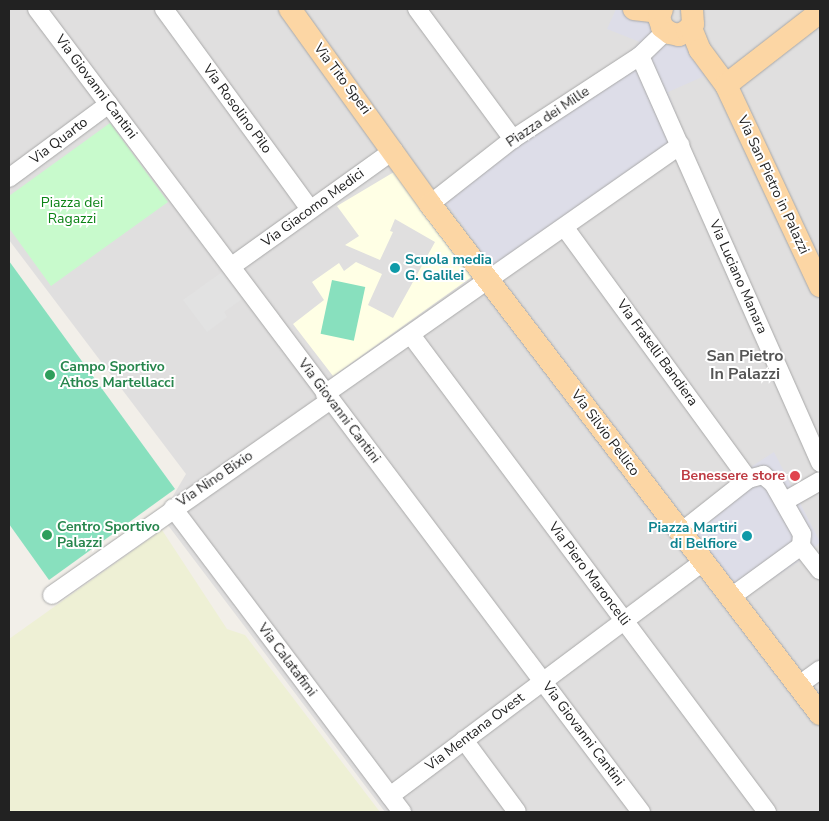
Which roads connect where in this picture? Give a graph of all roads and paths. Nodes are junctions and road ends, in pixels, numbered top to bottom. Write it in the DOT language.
graph roads {
  1 [pos="38,9"];
  2 [pos="164,9"];
  3 [pos="290,9"];
  4 [pos="417,9"];
  5 [pos="634,9"];
  6 [pos="820,12"];
  7 [pos="663,17"];
  8 [pos="692,18"];
  9 [pos="640,56"];
  10 [pos="726,85"];
  11 [pos="109,104"];
  12 [pos="512,139"];
  13 [pos="680,145"];
  14 [pos="394,150"];
  15 [pos="9,178"];
  16 [pos="430,204"];
  17 [pos="310,209"];
  18 [pos="566,228"];
  19 [pos="232,266"];
  20 [pos="819,279"];
  21 [pos="489,281"];
  22 [pos="411,335"];
  23 [pos="328,397"];
  24 [pos="820,463"];
  25 [pos="748,479"];
  26 [pos="820,481"];
  27 [pos="785,501"];
  28 [pos="173,508"];
  29 [pos="681,532"];
  30 [pos="801,546"];
  31 [pos="704,562"];
  32 [pos="820,570"];
  33 [pos="52,596"];
  34 [pos="731,597"];
  35 [pos="625,622"];
  36 [pos="820,670"];
  37 [pos="543,682"];
  38 [pos="799,686"];
  39 [pos="820,714"];
  40 [pos="464,740"];
  41 [pos="390,796"];
  42 [pos="402,812"];
  43 [pos="517,812"];
  44 [pos="641,812"];
  45 [pos="768,812"];
  1 -- 11 [label="street, Via Giovanni Cantini"];
  2 -- 17 [label="street, Via Rosolino Pilo"];
  3 -- 14 [label="main road, Via Tito Speri"];
  4 -- 12 [label="street"];
  5 -- 7 [label="main road"];
  6 -- 10 [label="main road"];
  7 -- 8 [label="main road"];
  7 -- 9 [label="street, Piazza dei Mille"];
  8 -- 10 [label="main road, Via San Pietro in Palazzi"];
  9 -- 12 [label="street, Piazza dei Mille"];
  9 -- 13 [label="street, Via Luciano Manara"];
  10 -- 20 [label="main road, Via San Pietro in Palazzi"];
  11 -- 15 [label="street, Via Quarto"];
  11 -- 19 [label="street, Via Giovanni Cantini"];
  12 -- 16 [label="street, Piazza dei Mille"];
  13 -- 18 [label="street"];
  13 -- 24 [label="street, Via Luciano Manara"];
  14 -- 16 [label="main road, Via Silvio Pellico"];
  14 -- 17 [label="street, Via Giacomo Medici"];
  16 -- 21 [label="main road, Via Silvio Pellico"];
  17 -- 19 [label="street, Via Giacomo Medici"];
  18 -- 21 [label="street"];
  18 -- 25 [label="street, Via Fratelli Bandiera"];
  19 -- 23 [label="street, Via Giovanni Cantini"];
  21 -- 22 [label="street, Via Nino Bixio"];
  21 -- 29 [label="main road, Via Silvio Pellico"];
  22 -- 23 [label="street, Via Nino Bixio"];
  22 -- 35 [label="street, Via Piero Maroncelli"];
  23 -- 28 [label="street, Via Nino Bixio"];
  23 -- 37 [label="street, Via Giovanni Cantini"];
  25 -- 27 [label="street"];
  25 -- 29 [label="street"];
  26 -- 27 [label="street"];
  27 -- 30 [label="street"];
  28 -- 33 [label="street, Via Nino Bixio"];
  28 -- 41 [label="street, Via Calatafimi"];
  29 -- 31 [label="main road, Via Silvio Pellico"];
  30 -- 32 [label="street"];
  30 -- 34 [label="street"];
  31 -- 34 [label="main road, Via Silvio Pellico"];
  31 -- 35 [label="street, Via Mentana Ovest"];
  34 -- 38 [label="main road, Via Silvio Pellico"];
  35 -- 37 [label="street, Via Mentana Ovest"];
  35 -- 45 [label="street, Via Piero Maroncelli"];
  36 -- 38 [label="street"];
  37 -- 40 [label="street, Via Mentana Ovest"];
  37 -- 44 [label="street, Via Giovanni Cantini"];
  38 -- 39 [label="main road, Via Silvio Pellico"];
  40 -- 41 [label="street, Via Mentana Ovest"];
  40 -- 43 [label="street"];
  41 -- 42 [label="street, Via Calatafimi"];
}
